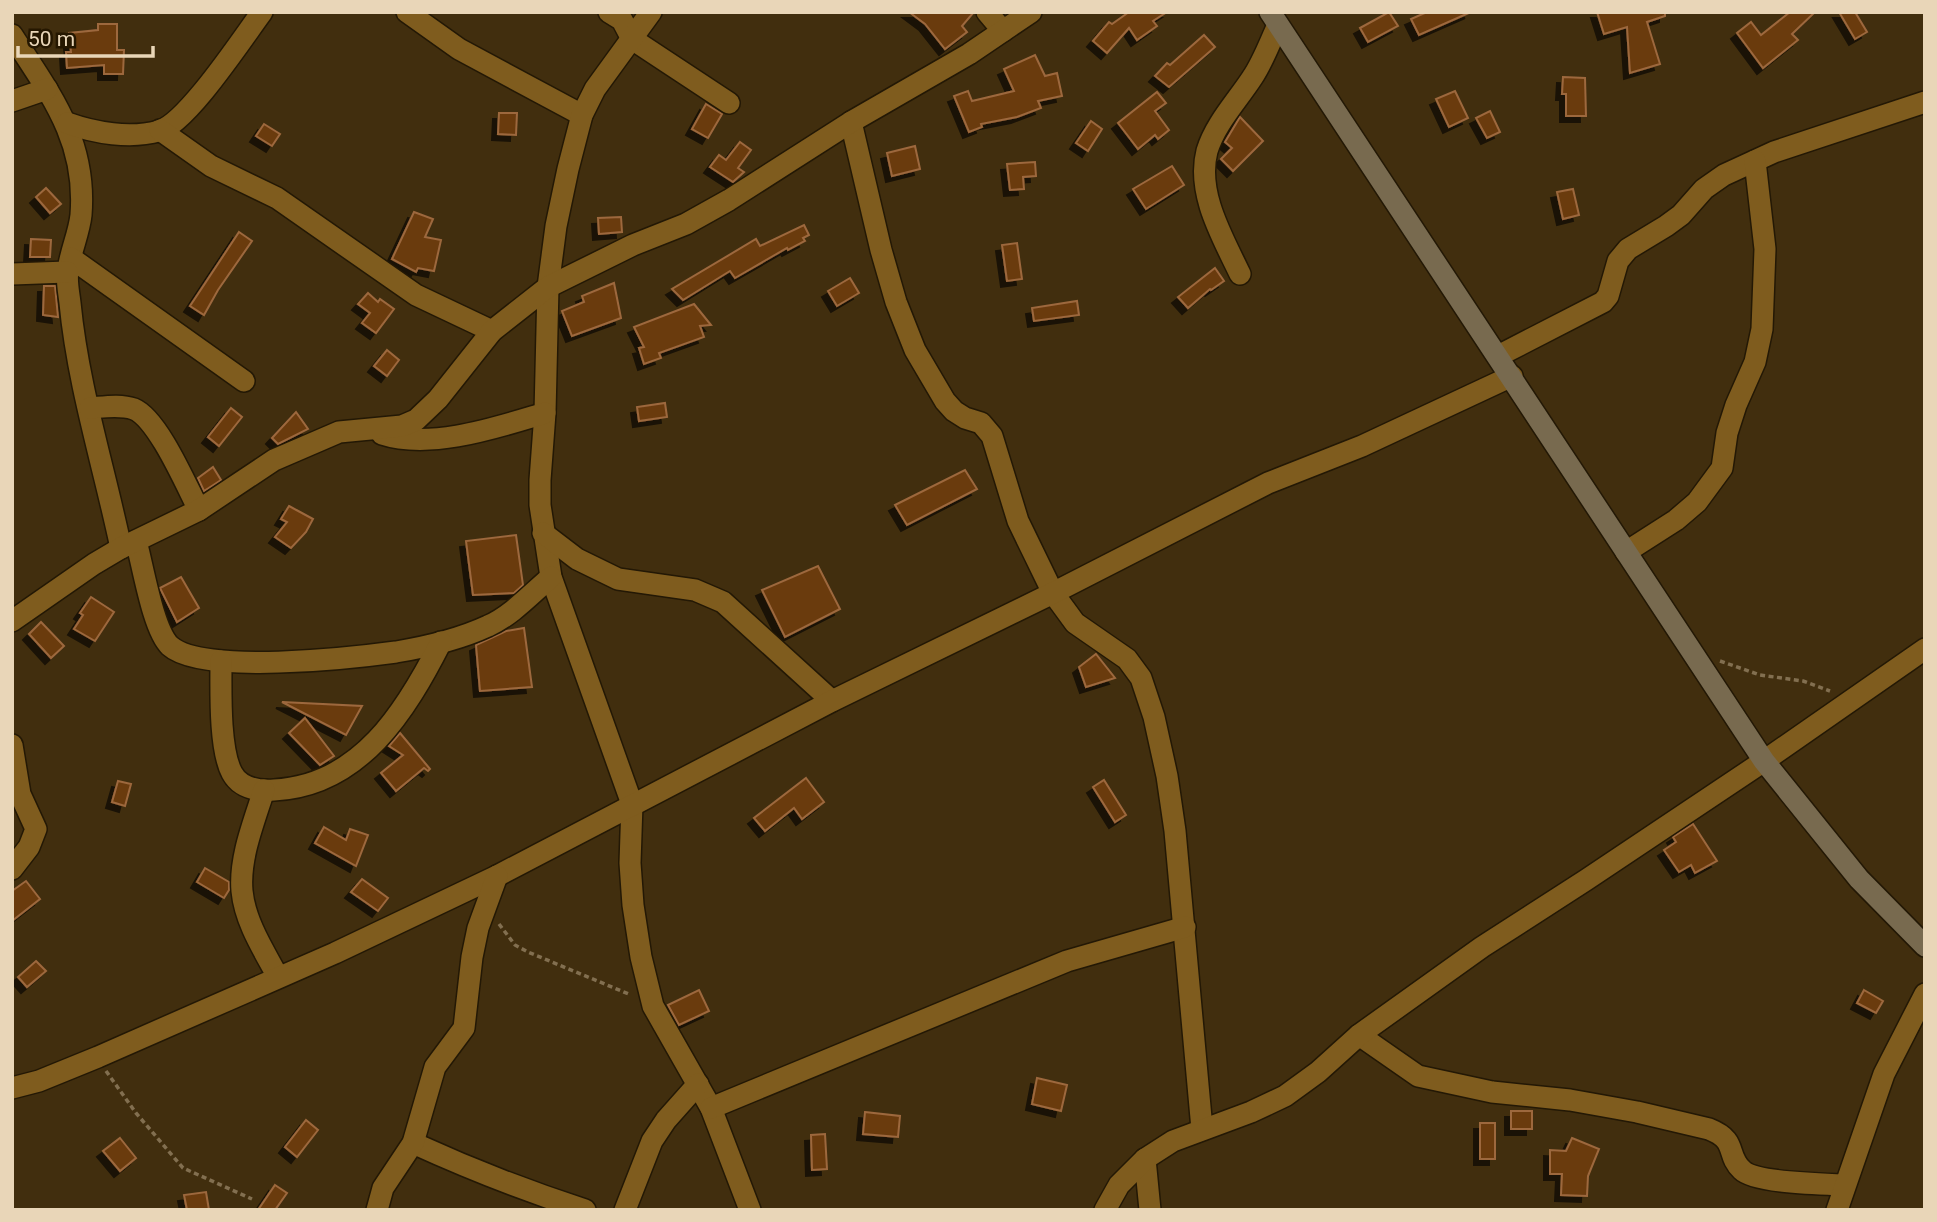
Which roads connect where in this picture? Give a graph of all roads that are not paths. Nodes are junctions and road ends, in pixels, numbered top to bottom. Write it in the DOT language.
graph roads {
  1 [pos="262,12"];
  2 [pos="408,12"];
  3 [pos="609,12"];
  4 [pos="650,12"];
  5 [pos="987,12"];
  6 [pos="1031,12"];
  7 [pos="1274,19"];
  8 [pos="1003,31"];
  9 [pos="12,35"];
  10 [pos="632,39"];
  11 [pos="47,89"];
  12 [pos="12,101"];
  13 [pos="1925,102"];
  14 [pos="729,103"];
  15 [pos="582,115"];
  16 [pos="851,122"];
  17 [pos="67,123"];
  18 [pos="160,130"];
  19 [pos="1755,161"];
  20 [pos="69,265"];
  21 [pos="12,274"];
  22 [pos="1240,274"];
  23 [pos="548,287"];
  24 [pos="492,331"];
  25 [pos="1497,356"];
  26 [pos="1512,376"];
  27 [pos="244,381"];
  28 [pos="90,408"];
  29 [pos="545,413"];
  30 [pos="367,429"];
  31 [pos="199,510"];
  32 [pos="543,533"];
  33 [pos="129,544"];
  34 [pos="1626,552"];
  35 [pos="551,577"];
  36 [pos="1052,593"];
  37 [pos="12,621"];
  38 [pos="441,642"];
  39 [pos="1925,649"];
  40 [pos="220,661"];
  41 [pos="832,701"];
  42 [pos="12,745"];
  43 [pos="1764,761"];
  44 [pos="264,790"];
  45 [pos="632,804"];
  46 [pos="12,869"];
  47 [pos="498,876"];
  48 [pos="1185,927"];
  49 [pos="1925,946"];
  50 [pos="278,977"];
  51 [pos="1925,994"];
  52 [pos="1359,1035"];
  53 [pos="698,1084"];
  54 [pos="12,1088"];
  55 [pos="711,1108"];
  56 [pos="1202,1129"];
  57 [pos="413,1143"];
  58 [pos="1145,1159"];
  59 [pos="1845,1185"];
  60 [pos="377,1210"];
  61 [pos="585,1210"];
  62 [pos="625,1210"];
  63 [pos="750,1210"];
  64 [pos="1105,1210"];
  65 [pos="1150,1210"];
  66 [pos="1837,1210"];
  1 -- 18 [label="street"];
  2 -- 15 [label="street"];
  3 -- 10 [label="street"];
  4 -- 10 [label="street"];
  5 -- 8 [label="street"];
  6 -- 8 [label="street"];
  7 -- 22 [label="street"];
  7 -- 25 [label="main road"];
  8 -- 16 [label="street"];
  9 -- 11 [label="street"];
  10 -- 14 [label="street"];
  10 -- 15 [label="street"];
  11 -- 12 [label="street"];
  11 -- 17 [label="street"];
  13 -- 19 [label="street"];
  15 -- 23 [label="street"];
  16 -- 23 [label="street"];
  16 -- 36 [label="street"];
  17 -- 18 [label="street"];
  17 -- 20 [label="street"];
  18 -- 24 [label="street"];
  19 -- 25 [label="street"];
  19 -- 34 [label="street"];
  20 -- 21 [label="street"];
  20 -- 27 [label="street"];
  20 -- 28 [label="street"];
  23 -- 24 [label="street"];
  23 -- 29 [label="street"];
  24 -- 30 [label="street"];
  25 -- 26 [label="main road"];
  26 -- 34 [label="main road"];
  26 -- 36 [label="street"];
  28 -- 31 [label="street"];
  28 -- 33 [label="street"];
  29 -- 30 [label="street"];
  29 -- 32 [label="street"];
  30 -- 31 [label="street"];
  31 -- 33 [label="street"];
  32 -- 35 [label="street"];
  32 -- 41 [label="street"];
  33 -- 37 [label="street"];
  33 -- 40 [label="street"];
  34 -- 43 [label="main road"];
  35 -- 38 [label="street"];
  35 -- 45 [label="street"];
  36 -- 41 [label="street"];
  36 -- 48 [label="street"];
  38 -- 40 [label="street"];
  38 -- 44 [label="street"];
  39 -- 43 [label="street"];
  40 -- 44 [label="street"];
  41 -- 45 [label="street"];
  42 -- 46 [label="street"];
  43 -- 49 [label="main road"];
  43 -- 52 [label="street"];
  44 -- 50 [label="street"];
  45 -- 47 [label="street"];
  45 -- 53 [label="street"];
  47 -- 50 [label="street"];
  47 -- 57 [label="street"];
  48 -- 55 [label="street"];
  48 -- 56 [label="street"];
  50 -- 54 [label="street"];
  51 -- 59 [label="street"];
  52 -- 56 [label="street"];
  52 -- 59 [label="street"];
  53 -- 55 [label="street"];
  53 -- 62 [label="street"];
  55 -- 63 [label="street"];
  56 -- 58 [label="street"];
  57 -- 60 [label="street"];
  57 -- 61 [label="street"];
  58 -- 64 [label="street"];
  58 -- 65 [label="street"];
  59 -- 66 [label="street"];
}
